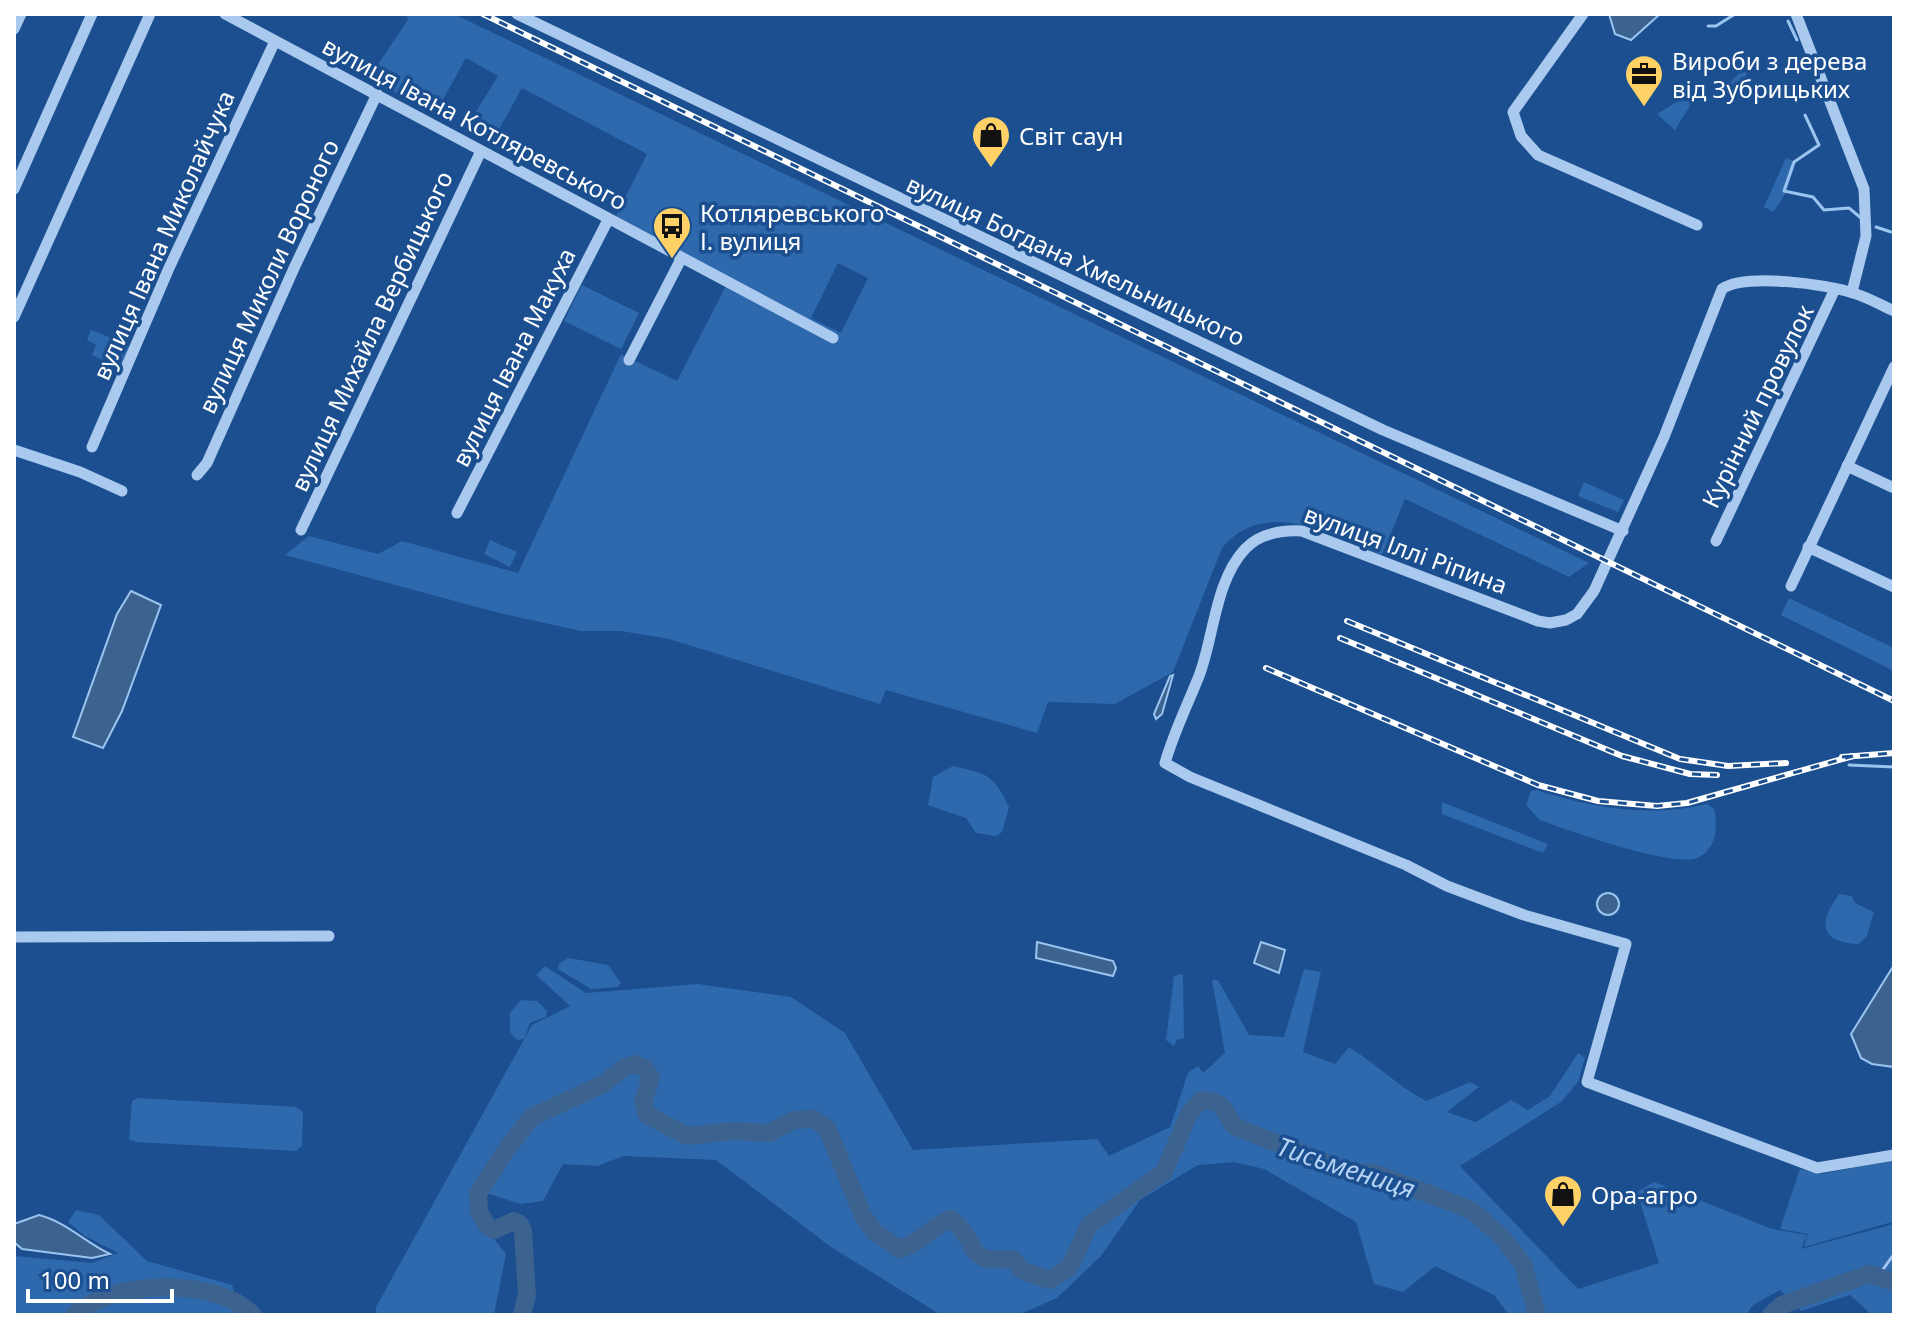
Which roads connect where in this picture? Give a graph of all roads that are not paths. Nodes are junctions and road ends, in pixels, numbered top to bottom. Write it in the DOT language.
graph roads {
  1 [pos="21,14"];
  2 [pos="92,14"];
  3 [pos="150,14"];
  4 [pos="225,14"];
  5 [pos="517,14"];
  6 [pos="1583,14"];
  7 [pos="1796,14"];
  8 [pos="14,29"];
  9 [pos="275,41"];
  10 [pos="377,94"];
  11 [pos="481,151"];
  12 [pos="14,189"];
  13 [pos="608,220"];
  14 [pos="1697,225"];
  15 [pos="681,259"];
  16 [pos="1835,289"];
  17 [pos="1852,292"];
  18 [pos="1894,311"];
  19 [pos="14,317"];
  20 [pos="833,338"];
  21 [pos="629,360"];
  22 [pos="1894,367"];
  23 [pos="92,447"];
  24 [pos="14,450"];
  25 [pos="1847,466"];
  26 [pos="197,475"];
  27 [pos="1894,488"];
  28 [pos="122,491"];
  29 [pos="457,513"];
  30 [pos="301,530"];
  31 [pos="1623,531"];
  32 [pos="1716,541"];
  33 [pos="1808,547"];
  34 [pos="1791,586"];
  35 [pos="1894,587"];
  36 [pos="329,936"];
  37 [pos="14,937"];
  38 [pos="1894,1155"];
  1 -- 8 [label="street"];
  2 -- 12 [label="street"];
  3 -- 19 [label="street"];
  4 -- 9 [label="street, вулиця Івана Котляревського"];
  5 -- 31 [label="street, вулиця Богдана Хмельницького"];
  6 -- 14 [label="street"];
  7 -- 17 [label="street"];
  9 -- 10 [label="street, вулиця Івана Котляревського"];
  9 -- 23 [label="street, вулиця Івана Миколайчука"];
  10 -- 11 [label="street, вулиця Івана Котляревського"];
  10 -- 26 [label="street, вулиця Миколи Вороного"];
  11 -- 13 [label="street, вулиця Івана Котляревського"];
  11 -- 30 [label="street, вулиця Михайла Вербицького"];
  13 -- 15 [label="street, вулиця Івана Котляревського"];
  13 -- 29 [label="street, вулиця Івана Макуха"];
  15 -- 20 [label="street, вулиця Івана Котляревського"];
  15 -- 21 [label="street"];
  16 -- 17 [label="street"];
  16 -- 31 [label="street, вулиця Іллі Ріпина"];
  16 -- 32 [label="street, Курінний провулок"];
  17 -- 18 [label="street"];
  22 -- 25 [label="street"];
  24 -- 28 [label="street"];
  25 -- 27 [label="street"];
  25 -- 33 [label="street"];
  31 -- 38 [label="street, вулиця Іллі Ріпина"];
  33 -- 34 [label="street"];
  33 -- 35 [label="street"];
  36 -- 37 [label="street"];
}
